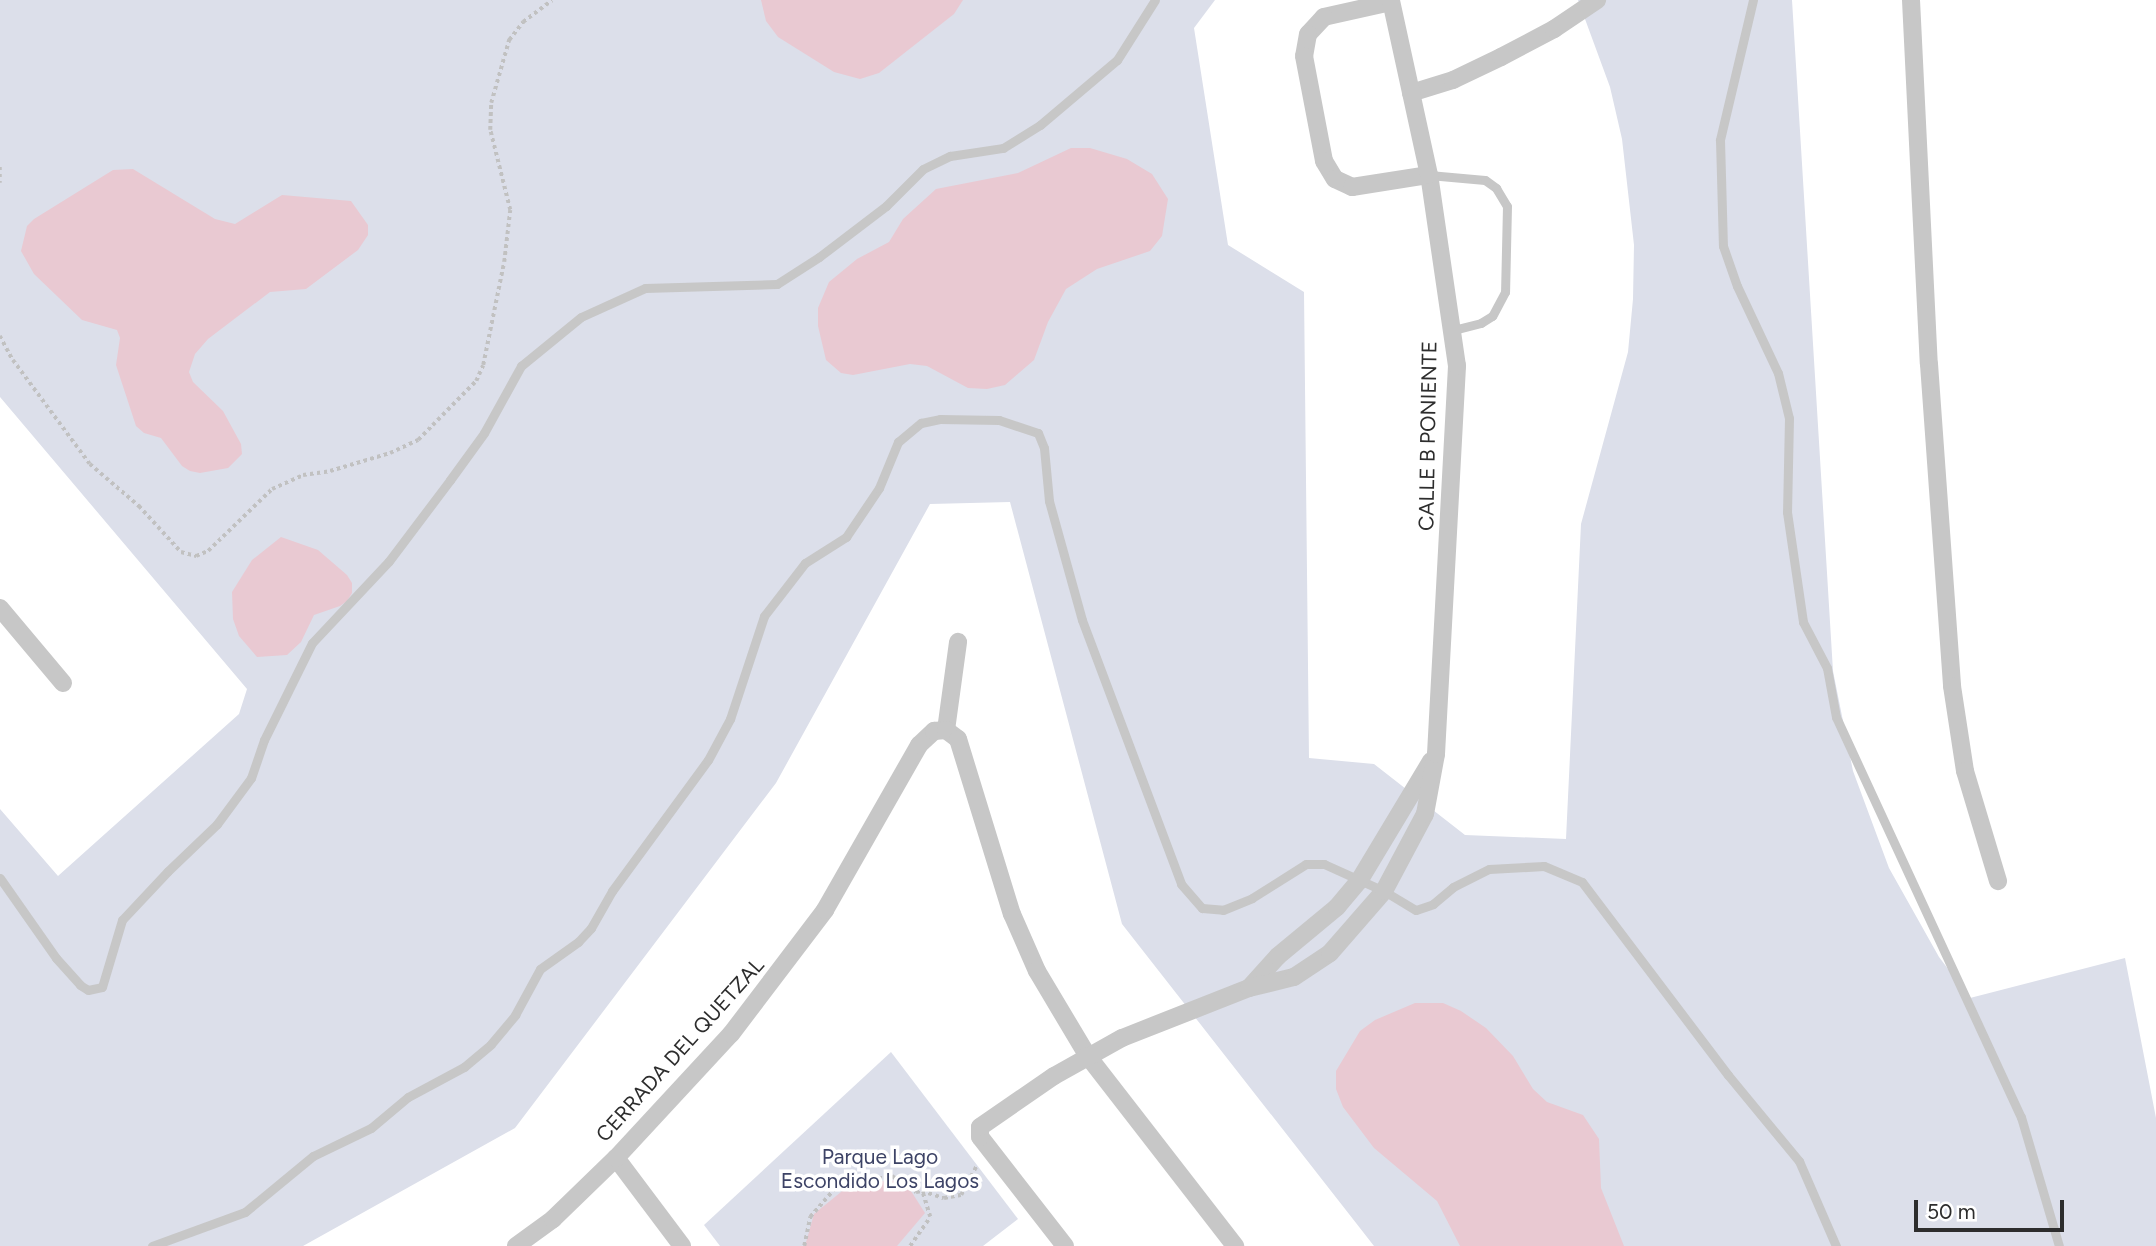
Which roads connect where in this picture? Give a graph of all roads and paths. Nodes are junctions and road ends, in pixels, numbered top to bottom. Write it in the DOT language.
graph roads {
  1 [pos="552,0"];
  2 [pos="1155,0"];
  3 [pos="1597,0"];
  4 [pos="1753,0"];
  5 [pos="1911,0"];
  6 [pos="1394,1"];
  7 [pos="1411,93"];
  8 [pos="0,167"];
  9 [pos="1429,175"];
  10 [pos="0,183"];
  11 [pos="1453,330"];
  12 [pos="0,336"];
  13 [pos="0,608"];
  14 [pos="958,642"];
  15 [pos="62,683"];
  16 [pos="946,730"];
  17 [pos="1436,754"];
  18 [pos="0,878"];
  19 [pos="1359,881"];
  20 [pos="1998,881"];
  21 [pos="1384,891"];
  22 [pos="1249,988"];
  23 [pos="1087,1055"];
  24 [pos="615,1158"];
  25 [pos="977,1165"];
  26 [pos="922,1191"];
  27 [pos="1056,1243"];
  28 [pos="152,1246"];
  29 [pos="516,1246"];
  30 [pos="682,1246"];
  31 [pos="804,1246"];
  32 [pos="910,1246"];
  33 [pos="1235,1246"];
  34 [pos="1836,1246"];
  35 [pos="2059,1246"];
  1 -- 12 [label="path"];
  2 -- 18 [label="lane"];
  3 -- 7 [label="street"];
  4 -- 35 [label="lane"];
  5 -- 20 [label="street"];
  6 -- 7 [label="street, CALLE B PONIENTE"];
  6 -- 9 [label="street"];
  7 -- 9 [label="street, CALLE B PONIENTE"];
  8 -- 10 [label="path"];
  9 -- 11 [label="street, CALLE B PONIENTE"];
  9 -- 11 [label="lane"];
  11 -- 17 [label="street, CALLE B PONIENTE"];
  13 -- 15 [label="street"];
  14 -- 16 [label="street"];
  16 -- 23 [label="street"];
  16 -- 24 [label="street, CERRADA DEL QUETZAL"];
  17 -- 19 [label="street, CALLE B PONIENTE"];
  17 -- 21 [label="street, CALLE B PONIENTE"];
  19 -- 21 [label="lane"];
  19 -- 22 [label="street, CALLE B PONIENTE"];
  19 -- 28 [label="lane"];
  21 -- 22 [label="street, CALLE B PONIENTE"];
  21 -- 34 [label="lane"];
  22 -- 23 [label="street"];
  23 -- 27 [label="street"];
  23 -- 33 [label="street"];
  24 -- 29 [label="street, CERRADA DEL QUETZAL"];
  24 -- 30 [label="street"];
  25 -- 26 [label="path"];
  26 -- 31 [label="path"];
  26 -- 32 [label="path"];
}
